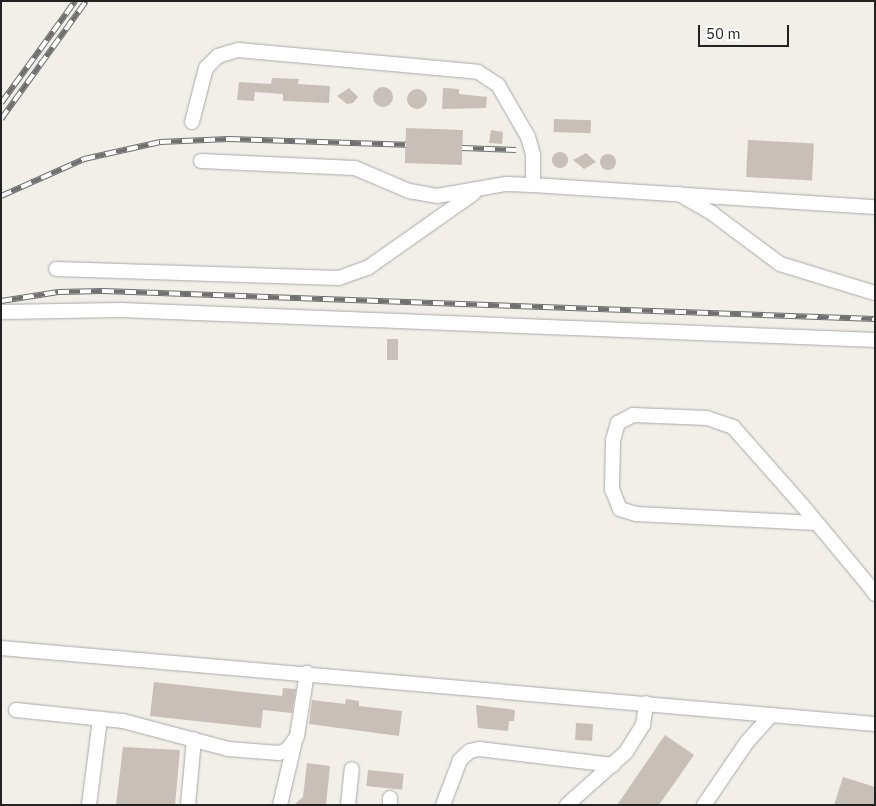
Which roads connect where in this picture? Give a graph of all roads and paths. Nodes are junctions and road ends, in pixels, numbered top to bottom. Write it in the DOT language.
graph roads {
  1 [pos="192,122"];
  2 [pos="201,161"];
  3 [pos="534,185"];
  4 [pos="478,190"];
  5 [pos="676,193"];
  6 [pos="875,208"];
  7 [pos="56,269"];
  8 [pos="875,293"];
  9 [pos="1,312"];
  10 [pos="875,340"];
  11 [pos="816,523"];
  12 [pos="875,594"];
  13 [pos="1,648"];
  14 [pos="307,673"];
  15 [pos="646,703"];
  16 [pos="16,710"];
  17 [pos="771,715"];
  18 [pos="100,718"];
  19 [pos="875,724"];
  20 [pos="297,736"];
  21 [pos="194,739"];
  22 [pos="613,765"];
  23 [pos="352,769"];
  24 [pos="89,805"];
  25 [pos="188,805"];
  26 [pos="280,805"];
  27 [pos="348,805"];
  28 [pos="443,805"];
  29 [pos="567,805"];
  30 [pos="704,805"];
  1 -- 3 [label="street"];
  2 -- 4 [label="street"];
  3 -- 4 [label="street"];
  3 -- 5 [label="street"];
  4 -- 7 [label="street"];
  5 -- 6 [label="street"];
  5 -- 8 [label="street"];
  9 -- 10 [label="street"];
  11 -- 11 [label="street"];
  11 -- 12 [label="street"];
  13 -- 14 [label="street"];
  14 -- 15 [label="street"];
  14 -- 20 [label="street"];
  15 -- 17 [label="street"];
  15 -- 22 [label="street"];
  16 -- 18 [label="street"];
  17 -- 19 [label="street"];
  17 -- 30 [label="street"];
  18 -- 21 [label="street"];
  18 -- 24 [label="street"];
  20 -- 21 [label="street"];
  20 -- 26 [label="street"];
  21 -- 25 [label="street"];
  22 -- 28 [label="street"];
  22 -- 29 [label="street"];
  23 -- 27 [label="street"];
}
